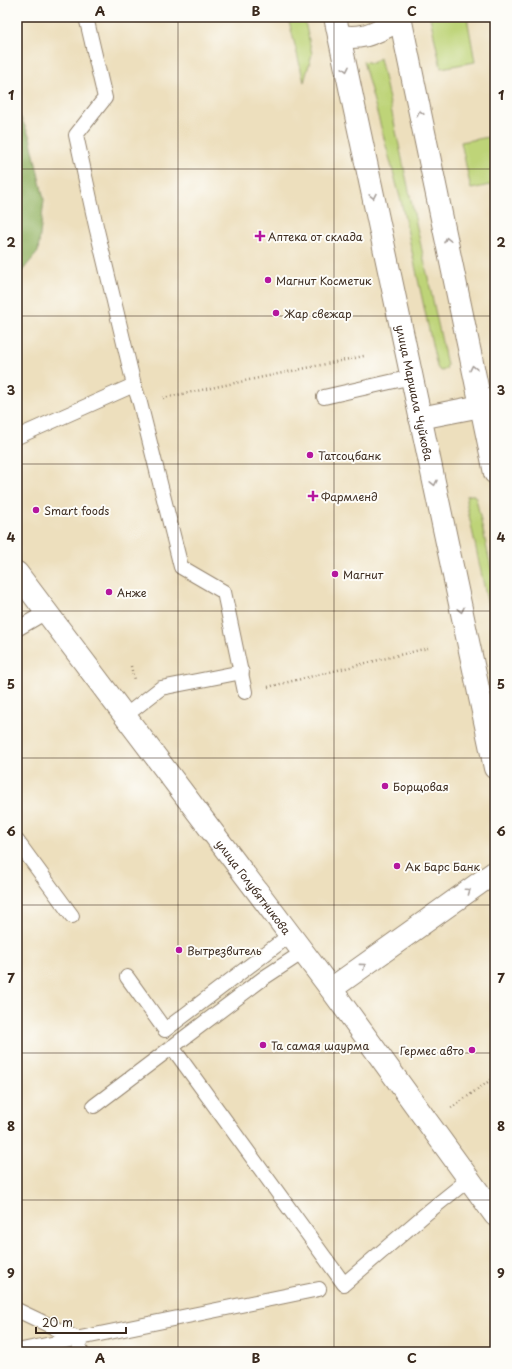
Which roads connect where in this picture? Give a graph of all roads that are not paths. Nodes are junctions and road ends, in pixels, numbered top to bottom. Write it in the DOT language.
graph roads {
  1 [pos="86,17"];
  2 [pos="401,18"];
  3 [pos="337,26"];
  4 [pos="412,377"];
  5 [pos="134,385"];
  6 [pos="324,397"];
  7 [pos="488,404"];
  8 [pos="420,418"];
  9 [pos="17,437"];
  10 [pos="495,473"];
  11 [pos="17,573"];
  12 [pos="46,612"];
  13 [pos="17,629"];
  14 [pos="242,672"];
  15 [pos="245,692"];
  16 [pos="125,716"];
  17 [pos="495,768"];
  18 [pos="17,840"];
  19 [pos="495,872"];
  20 [pos="72,916"];
  21 [pos="290,935"];
  22 [pos="303,952"];
  23 [pos="127,977"];
  24 [pos="331,989"];
  25 [pos="172,1047"];
  26 [pos="94,1106"];
  27 [pos="469,1179"];
  28 [pos="492,1208"];
  29 [pos="495,1222"];
  30 [pos="319,1290"];
  31 [pos="17,1310"];
  32 [pos="80,1346"];
  33 [pos="17,1351"];
  1 -- 5 [label="lane"];
  2 -- 3 [label="main road"];
  7 -- 2 [label="main road, one-way"];
  3 -- 4 [label="main road, улица Маршала Чуйкова, one-way"];
  4 -- 6 [label="lane"];
  4 -- 8 [label="main road, улица Маршала Чуйкова"];
  5 -- 9 [label="lane"];
  5 -- 14 [label="lane"];
  7 -- 8 [label="main road"];
  7 -- 10 [label="main road"];
  8 -- 17 [label="main road, улица Маршала Чуйкова, one-way"];
  11 -- 12 [label="main road, улица Голубятникова"];
  12 -- 13 [label="lane"];
  12 -- 16 [label="main road, улица Голубятникова"];
  14 -- 15 [label="lane"];
  14 -- 16 [label="lane"];
  16 -- 21 [label="main road, улица Голубятникова"];
  18 -- 20 [label="lane"];
  24 -- 19 [label="main road, one-way"];
  21 -- 22 [label="main road, улица Голубятникова"];
  21 -- 23 [label="lane"];
  22 -- 24 [label="main road, улица Голубятникова"];
  22 -- 25 [label="lane"];
  24 -- 27 [label="main road, улица Голубятникова"];
  25 -- 26 [label="lane"];
  25 -- 27 [label="lane"];
  27 -- 28 [label="main road, улица Голубятникова"];
  28 -- 29 [label="main road, улица Голубятникова"];
  30 -- 32 [label="lane"];
  31 -- 32 [label="lane"];
  32 -- 33 [label="lane"];
}
